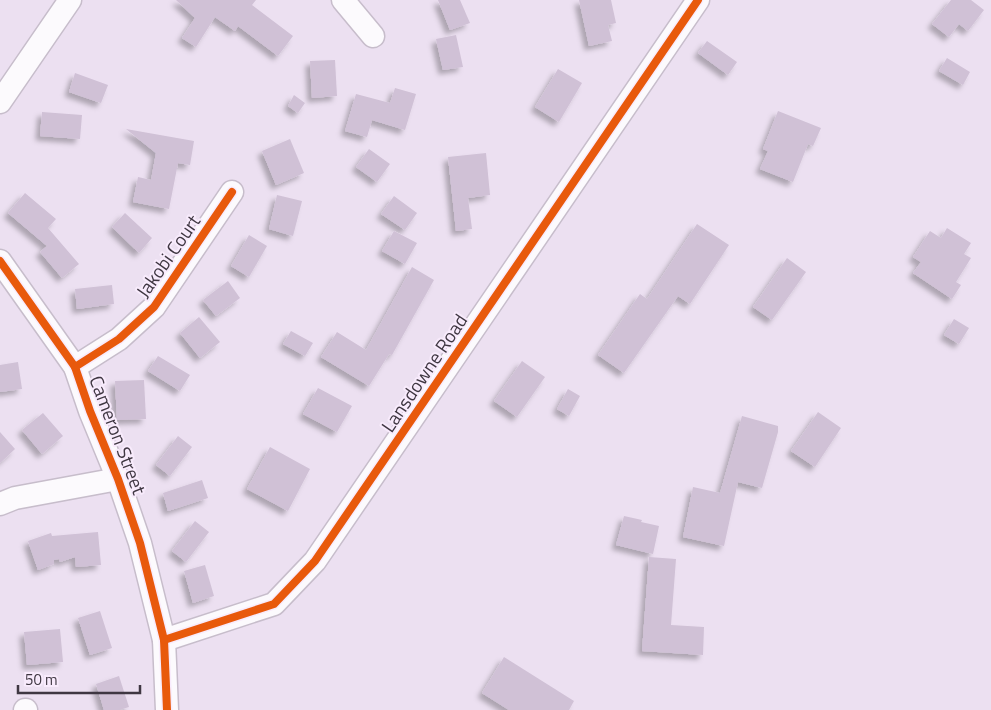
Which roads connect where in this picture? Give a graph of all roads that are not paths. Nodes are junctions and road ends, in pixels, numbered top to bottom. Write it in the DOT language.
graph roads {
  1 [pos="343,0"];
  2 [pos="698,0"];
  3 [pos="67,1"];
  4 [pos="373,36"];
  5 [pos="0,102"];
  6 [pos="232,192"];
  7 [pos="0,261"];
  8 [pos="75,367"];
  9 [pos="118,478"];
  10 [pos="0,504"];
  11 [pos="164,640"];
  12 [pos="167,710"];
  1 -- 4 [label="street"];
  2 -- 11 [label="street, Lansdowne Road"];
  3 -- 5 [label="street"];
  6 -- 8 [label="street, Jakobi Court"];
  7 -- 8 [label="street, Cameron Street"];
  8 -- 9 [label="street, Cameron Street"];
  9 -- 10 [label="street"];
  9 -- 11 [label="street, Cameron Street"];
  11 -- 12 [label="street"];
}
